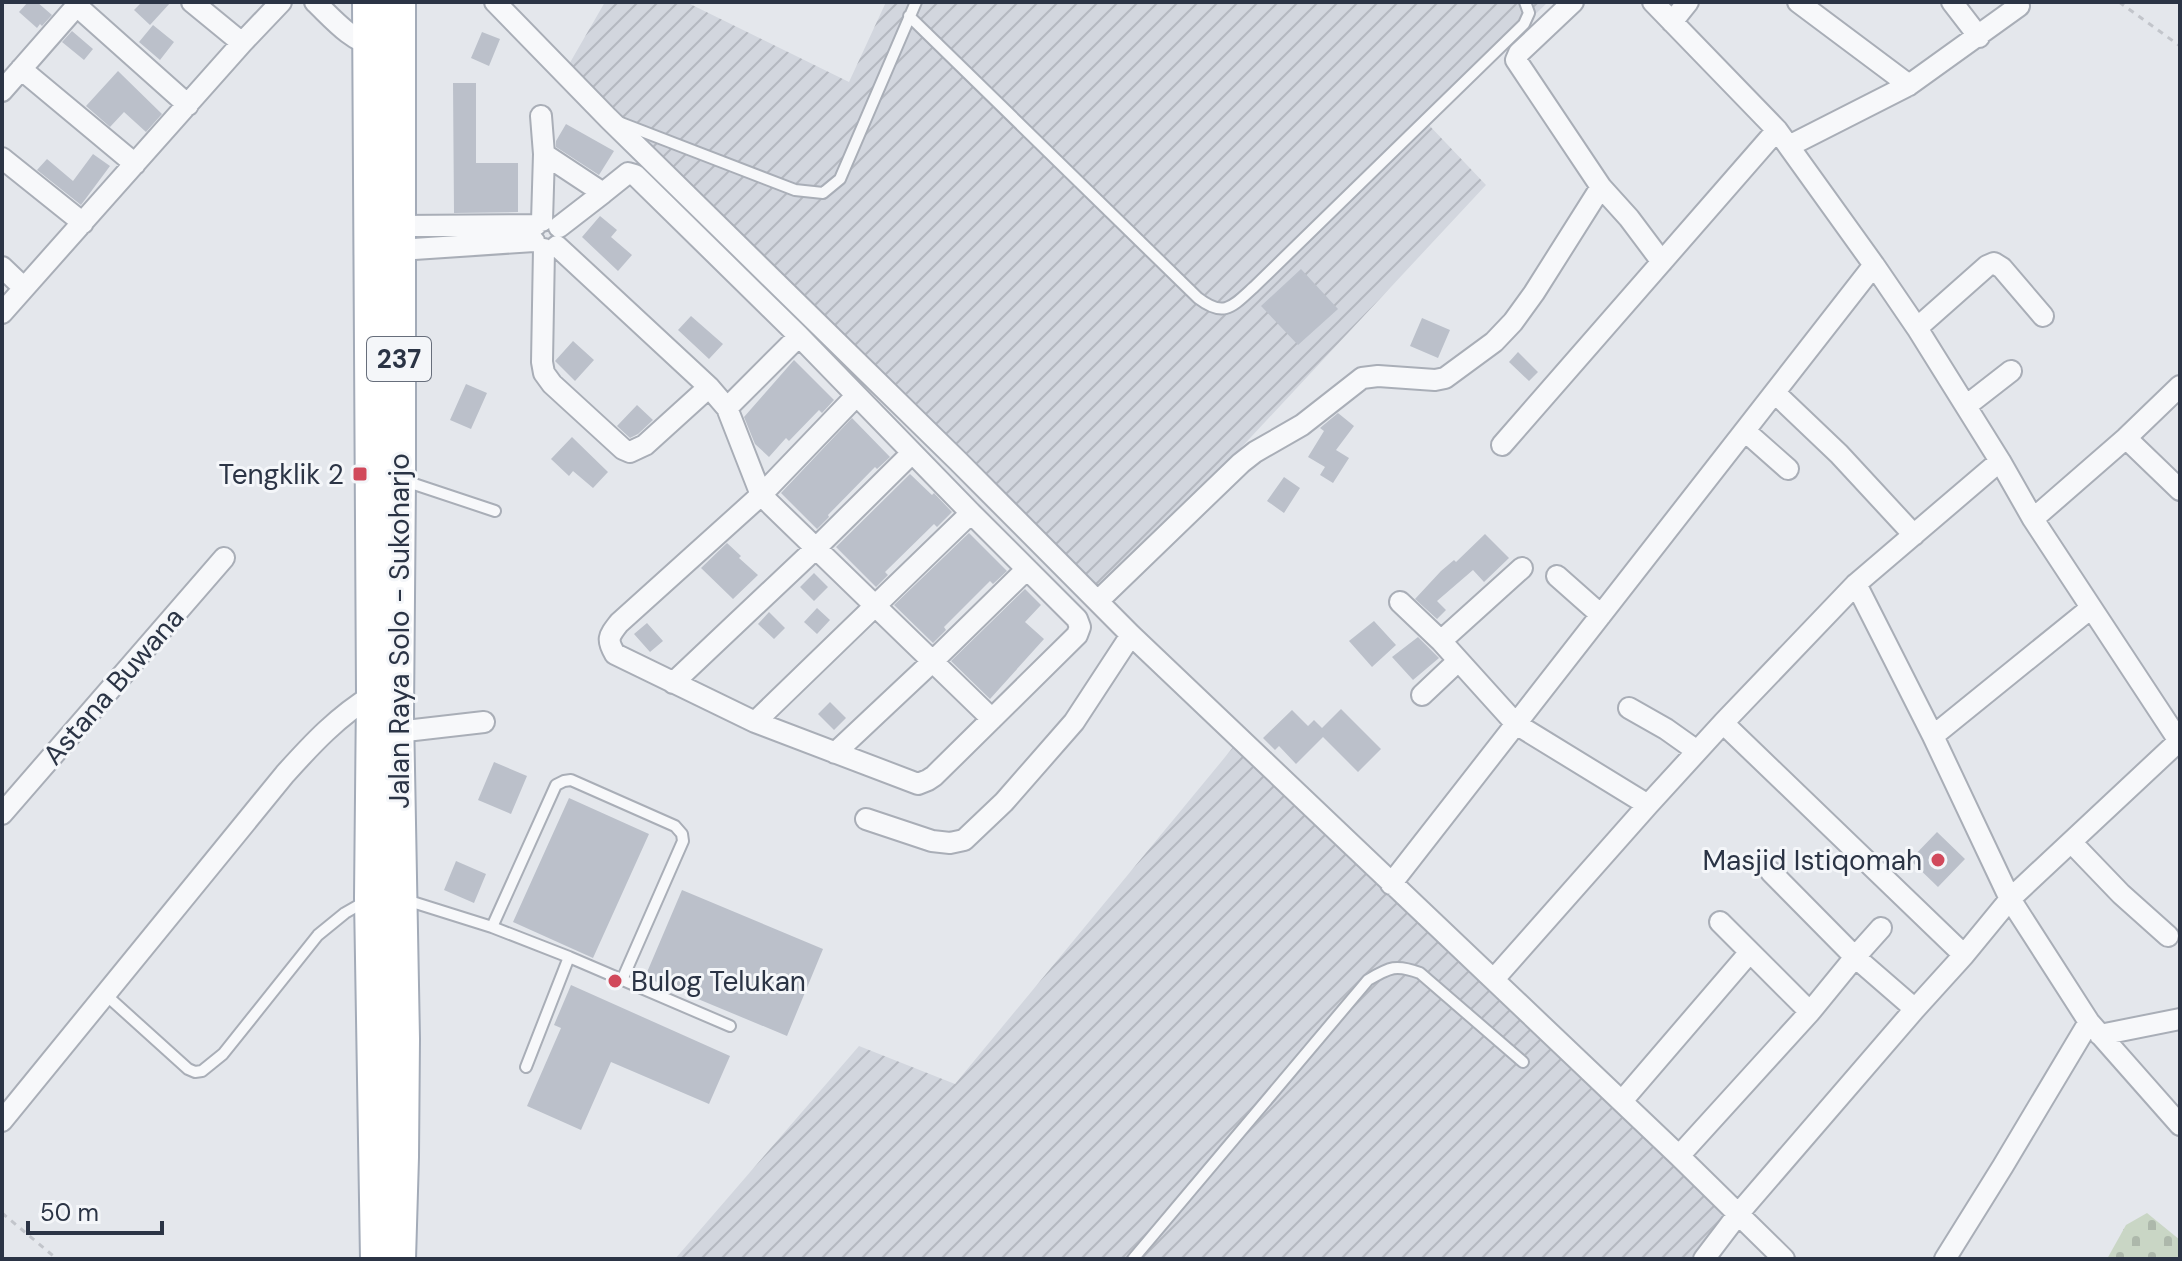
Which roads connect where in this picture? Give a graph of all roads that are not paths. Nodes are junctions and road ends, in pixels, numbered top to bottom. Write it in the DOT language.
graph roads {
  1 [pos="192,2"];
  2 [pos="281,2"];
  3 [pos="315,2"];
  4 [pos="369,2"];
  5 [pos="399,2"];
  6 [pos="495,2"];
  7 [pos="916,2"];
  8 [pos="1525,2"];
  9 [pos="1573,2"];
  10 [pos="1653,2"];
  11 [pos="1688,2"];
  12 [pos="1798,2"];
  13 [pos="1952,2"];
  14 [pos="79,4"];
  15 [pos="2019,6"];
  16 [pos="909,16"];
  17 [pos="1672,22"];
  18 [pos="1979,37"];
  19 [pos="242,43"];
  20 [pos="383,48"];
  21 [pos="21,69"];
  22 [pos="1909,85"];
  23 [pos="2,91"];
  24 [pos="188,105"];
  25 [pos="541,116"];
  26 [pos="608,118"];
  27 [pos="1783,138"];
  28 [pos="544,154"];
  29 [pos="2,158"];
  30 [pos="135,164"];
  31 [pos="1601,187"];
  32 [pos="603,193"];
  33 [pos="83,223"];
  34 [pos="545,235"];
  35 [pos="399,238"];
  36 [pos="1662,262"];
  37 [pos="1874,265"];
  38 [pos="2,267"];
  39 [pos="24,288"];
  40 [pos="2,313"];
  41 [pos="2043,316"];
  42 [pos="1917,328"];
  43 [pos="799,336"];
  44 [pos="2011,371"];
  45 [pos="2180,386"];
  46 [pos="709,387"];
  47 [pos="1775,393"];
  48 [pos="856,396"];
  49 [pos="1966,406"];
  50 [pos="727,408"];
  51 [pos="1745,431"];
  52 [pos="2126,438"];
  53 [pos="1502,445"];
  54 [pos="912,453"];
  55 [pos="2000,461"];
  56 [pos="1788,469"];
  57 [pos="399,479"];
  58 [pos="2180,490"];
  59 [pos="761,495"];
  60 [pos="495,511"];
  61 [pos="971,513"];
  62 [pos="2033,519"];
  63 [pos="1914,535"];
  64 [pos="816,548"];
  65 [pos="224,558"];
  66 [pos="1522,568"];
  67 [pos="1027,569"];
  68 [pos="1557,576"];
  69 [pos="1856,584"];
  70 [pos="1099,600"];
  71 [pos="1400,602"];
  72 [pos="875,604"];
  73 [pos="2091,608"];
  74 [pos="1601,615"];
  75 [pos="1131,635"];
  76 [pos="1441,641"];
  77 [pos="933,661"];
  78 [pos="1458,661"];
  79 [pos="673,683"];
  80 [pos="1422,695"];
  81 [pos="1629,708"];
  82 [pos="385,717"];
  83 [pos="992,719"];
  84 [pos="484,722"];
  85 [pos="755,722"];
  86 [pos="1516,724"];
  87 [pos="1726,726"];
  88 [pos="1933,736"];
  89 [pos="2179,740"];
  90 [pos="1697,751"];
  91 [pos="835,753"];
  92 [pos="1648,805"];
  93 [pos="2,814"];
  94 [pos="866,819"];
  95 [pos="2072,843"];
  96 [pos="1771,872"];
  97 [pos="1391,884"];
  98 [pos="386,898"];
  99 [pos="2010,899"];
  100 [pos="1720,922"];
  101 [pos="492,927"];
  102 [pos="1881,928"];
  103 [pos="2168,936"];
  104 [pos="1750,952"];
  105 [pos="1964,955"];
  106 [pos="569,957"];
  107 [pos="1855,957"];
  108 [pos="1494,979"];
  109 [pos="622,980"];
  110 [pos="106,995"];
  111 [pos="1915,1009"];
  112 [pos="1810,1012"];
  113 [pos="2180,1019"];
  114 [pos="730,1026"];
  115 [pos="2095,1029"];
  116 [pos="1523,1062"];
  117 [pos="526,1067"];
  118 [pos="1622,1101"];
  119 [pos="2,1121"];
  120 [pos="2180,1125"];
  121 [pos="1679,1156"];
  122 [pos="1739,1213"];
  123 [pos="377,1259"];
  124 [pos="399,1259"];
  125 [pos="1133,1259"];
  126 [pos="1704,1259"];
  127 [pos="1784,1259"];
  128 [pos="1945,1259"];
  1 -- 19 [label="street"];
  2 -- 19 [label="street"];
  3 -- 20 [label="street"];
  4 -- 20 [label="main road, Jalan Raya Solo - Sukoharjo / 237"];
  5 -- 20 [label="main road, Jalan Raya Solo - Sukoharjo / 237"];
  6 -- 26 [label="street"];
  7 -- 16 [label="lane"];
  8 -- 16 [label="lane"];
  9 -- 31 [label="street"];
  10 -- 17 [label="street"];
  11 -- 17 [label="street"];
  12 -- 22 [label="street"];
  13 -- 18 [label="street"];
  14 -- 21 [label="street"];
  14 -- 24 [label="street"];
  15 -- 18 [label="street"];
  16 -- 26 [label="lane"];
  17 -- 27 [label="street"];
  18 -- 22 [label="street"];
  19 -- 24 [label="street"];
  20 -- 35 [label="main road, Jalan Raya Solo - Sukoharjo / 237"];
  20 -- 82 [label="main road, Jalan Raya Solo - Sukoharjo / 237"];
  21 -- 23 [label="street"];
  21 -- 30 [label="street"];
  22 -- 27 [label="street"];
  24 -- 30 [label="street"];
  25 -- 28 [label="street"];
  26 -- 70 [label="street"];
  27 -- 36 [label="street"];
  27 -- 37 [label="street"];
  28 -- 32 [label="street"];
  28 -- 34 [label="street"];
  29 -- 33 [label="street"];
  30 -- 33 [label="street"];
  31 -- 36 [label="street"];
  31 -- 70 [label="street"];
  32 -- 34 [label="street"];
  32 -- 43 [label="street"];
  33 -- 39 [label="street"];
  34 -- 35 [label="street"];
  34 -- 46 [label="street"];
  34 -- 46 [label="street"];
  35 -- 57 [label="main road, Jalan Raya Solo - Sukoharjo / 237"];
  36 -- 53 [label="street"];
  37 -- 42 [label="street"];
  37 -- 47 [label="street"];
  38 -- 39 [label="street"];
  39 -- 40 [label="street"];
  41 -- 42 [label="street"];
  42 -- 49 [label="street"];
  43 -- 48 [label="street"];
  43 -- 50 [label="street"];
  44 -- 49 [label="street"];
  45 -- 52 [label="street"];
  46 -- 50 [label="street"];
  47 -- 51 [label="street"];
  47 -- 63 [label="street"];
  48 -- 54 [label="street"];
  48 -- 59 [label="street"];
  49 -- 55 [label="street"];
  50 -- 59 [label="street"];
  51 -- 56 [label="street"];
  51 -- 74 [label="street"];
  52 -- 58 [label="street"];
  52 -- 62 [label="street"];
  54 -- 61 [label="street"];
  54 -- 64 [label="street"];
  55 -- 62 [label="street"];
  55 -- 63 [label="street"];
  57 -- 60 [label="lane"];
  57 -- 82 [label="main road, Jalan Raya Solo - Sukoharjo / 237"];
  59 -- 64 [label="street"];
  59 -- 79 [label="street"];
  61 -- 67 [label="street"];
  61 -- 72 [label="street"];
  62 -- 73 [label="street"];
  63 -- 69 [label="street"];
  64 -- 72 [label="street"];
  64 -- 79 [label="street"];
  65 -- 93 [label="street, Astana Buwana"];
  66 -- 76 [label="street"];
  67 -- 77 [label="street"];
  67 -- 83 [label="street"];
  68 -- 74 [label="street"];
  69 -- 87 [label="street"];
  69 -- 88 [label="street"];
  70 -- 75 [label="street"];
  71 -- 76 [label="street"];
  72 -- 77 [label="street"];
  72 -- 85 [label="street"];
  73 -- 88 [label="street"];
  73 -- 89 [label="street"];
  74 -- 86 [label="street"];
  75 -- 94 [label="street"];
  75 -- 97 [label="street"];
  76 -- 78 [label="street"];
  77 -- 83 [label="street"];
  77 -- 91 [label="street"];
  78 -- 80 [label="street"];
  78 -- 86 [label="street"];
  79 -- 85 [label="street"];
  81 -- 90 [label="street"];
  82 -- 84 [label="street"];
  82 -- 98 [label="main road, Jalan Raya Solo - Sukoharjo / 237"];
  82 -- 110 [label="street"];
  83 -- 91 [label="street"];
  85 -- 91 [label="street"];
  86 -- 92 [label="street"];
  86 -- 97 [label="street"];
  87 -- 90 [label="street"];
  87 -- 105 [label="street"];
  88 -- 99 [label="street"];
  89 -- 95 [label="street"];
  90 -- 92 [label="street"];
  92 -- 108 [label="street"];
  95 -- 99 [label="street"];
  95 -- 103 [label="street"];
  96 -- 107 [label="street"];
  97 -- 108 [label="street"];
  98 -- 101 [label="lane"];
  98 -- 110 [label="lane"];
  98 -- 123 [label="main road, Jalan Raya Solo - Sukoharjo / 237"];
  98 -- 124 [label="main road, Jalan Raya Solo - Sukoharjo / 237"];
  99 -- 105 [label="street"];
  99 -- 115 [label="street"];
  100 -- 104 [label="street"];
  101 -- 106 [label="lane"];
  101 -- 109 [label="lane"];
  102 -- 107 [label="street"];
  104 -- 112 [label="street"];
  104 -- 118 [label="street"];
  105 -- 111 [label="street"];
  106 -- 109 [label="lane"];
  106 -- 117 [label="lane"];
  107 -- 111 [label="street"];
  107 -- 112 [label="street"];
  108 -- 118 [label="street"];
  109 -- 114 [label="lane"];
  110 -- 119 [label="street"];
  111 -- 122 [label="street"];
  112 -- 121 [label="street"];
  113 -- 115 [label="street"];
  115 -- 120 [label="street"];
  115 -- 128 [label="street"];
  116 -- 125 [label="lane"];
  118 -- 121 [label="street"];
  121 -- 122 [label="street"];
  122 -- 126 [label="street"];
  122 -- 127 [label="street"];
}
